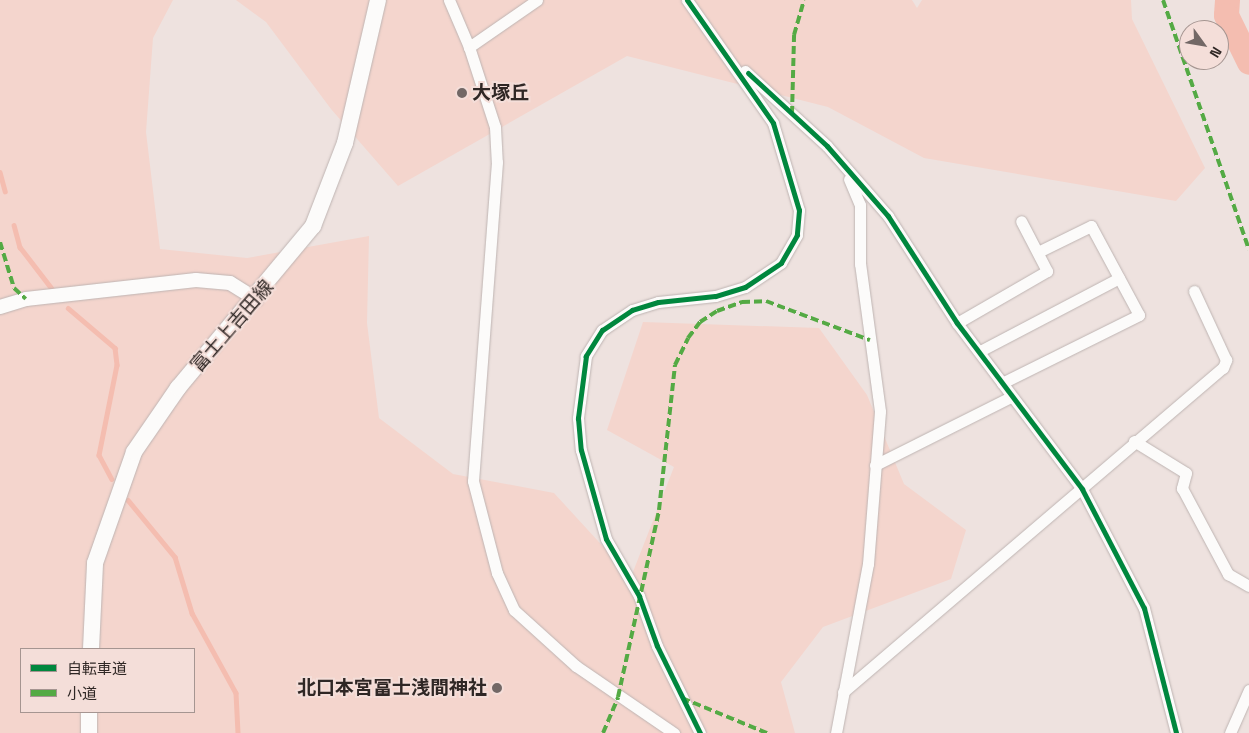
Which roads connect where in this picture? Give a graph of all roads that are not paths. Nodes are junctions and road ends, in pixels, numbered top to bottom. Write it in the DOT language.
graph roads {
  1 [pos="378,0"];
  2 [pos="449,0"];
  3 [pos="537,0"];
  4 [pos="687,0"];
  5 [pos="469,47"];
  6 [pos="726,53"];
  7 [pos="846,172"];
  8 [pos="1021,221"];
  9 [pos="1038,252"];
  10 [pos="1120,278"];
  11 [pos="1194,291"];
  12 [pos="256,300"];
  13 [pos="0,307"];
  14 [pos="957,323"];
  15 [pos="980,351"];
  16 [pos="1002,383"];
  17 [pos="1011,397"];
  18 [pos="1134,441"];
  19 [pos="876,466"];
  20 [pos="1082,489"];
  21 [pos="1249,586"];
  22 [pos="91,648"];
  23 [pos="1249,690"];
  24 [pos="843,692"];
  25 [pos="89,713"];
  26 [pos="89,733"];
  27 [pos="674,733"];
  28 [pos="700,733"];
  29 [pos="836,733"];
  30 [pos="1176,733"];
  31 [pos="1230,733"];
  1 -- 12 [label="main road, 富士上吉田線"];
  2 -- 5 [label="street"];
  3 -- 5 [label="street"];
  4 -- 6 [label="street"];
  5 -- 27 [label="street"];
  6 -- 7 [label="street"];
  6 -- 28 [label="street"];
  7 -- 14 [label="street"];
  7 -- 19 [label="street"];
  8 -- 9 [label="street"];
  9 -- 10 [label="street"];
  9 -- 14 [label="street"];
  10 -- 15 [label="street"];
  10 -- 16 [label="street"];
  11 -- 18 [label="street"];
  12 -- 13 [label="street"];
  12 -- 22 [label="main road, 富士上吉田線"];
  14 -- 15 [label="street"];
  15 -- 16 [label="street"];
  16 -- 17 [label="street"];
  17 -- 19 [label="street"];
  17 -- 20 [label="street"];
  18 -- 20 [label="street"];
  18 -- 21 [label="street"];
  19 -- 24 [label="street"];
  20 -- 24 [label="street"];
  20 -- 30 [label="street"];
  23 -- 31 [label="street"];
  24 -- 29 [label="street"];
  25 -- 26 [label="main road"];
}
